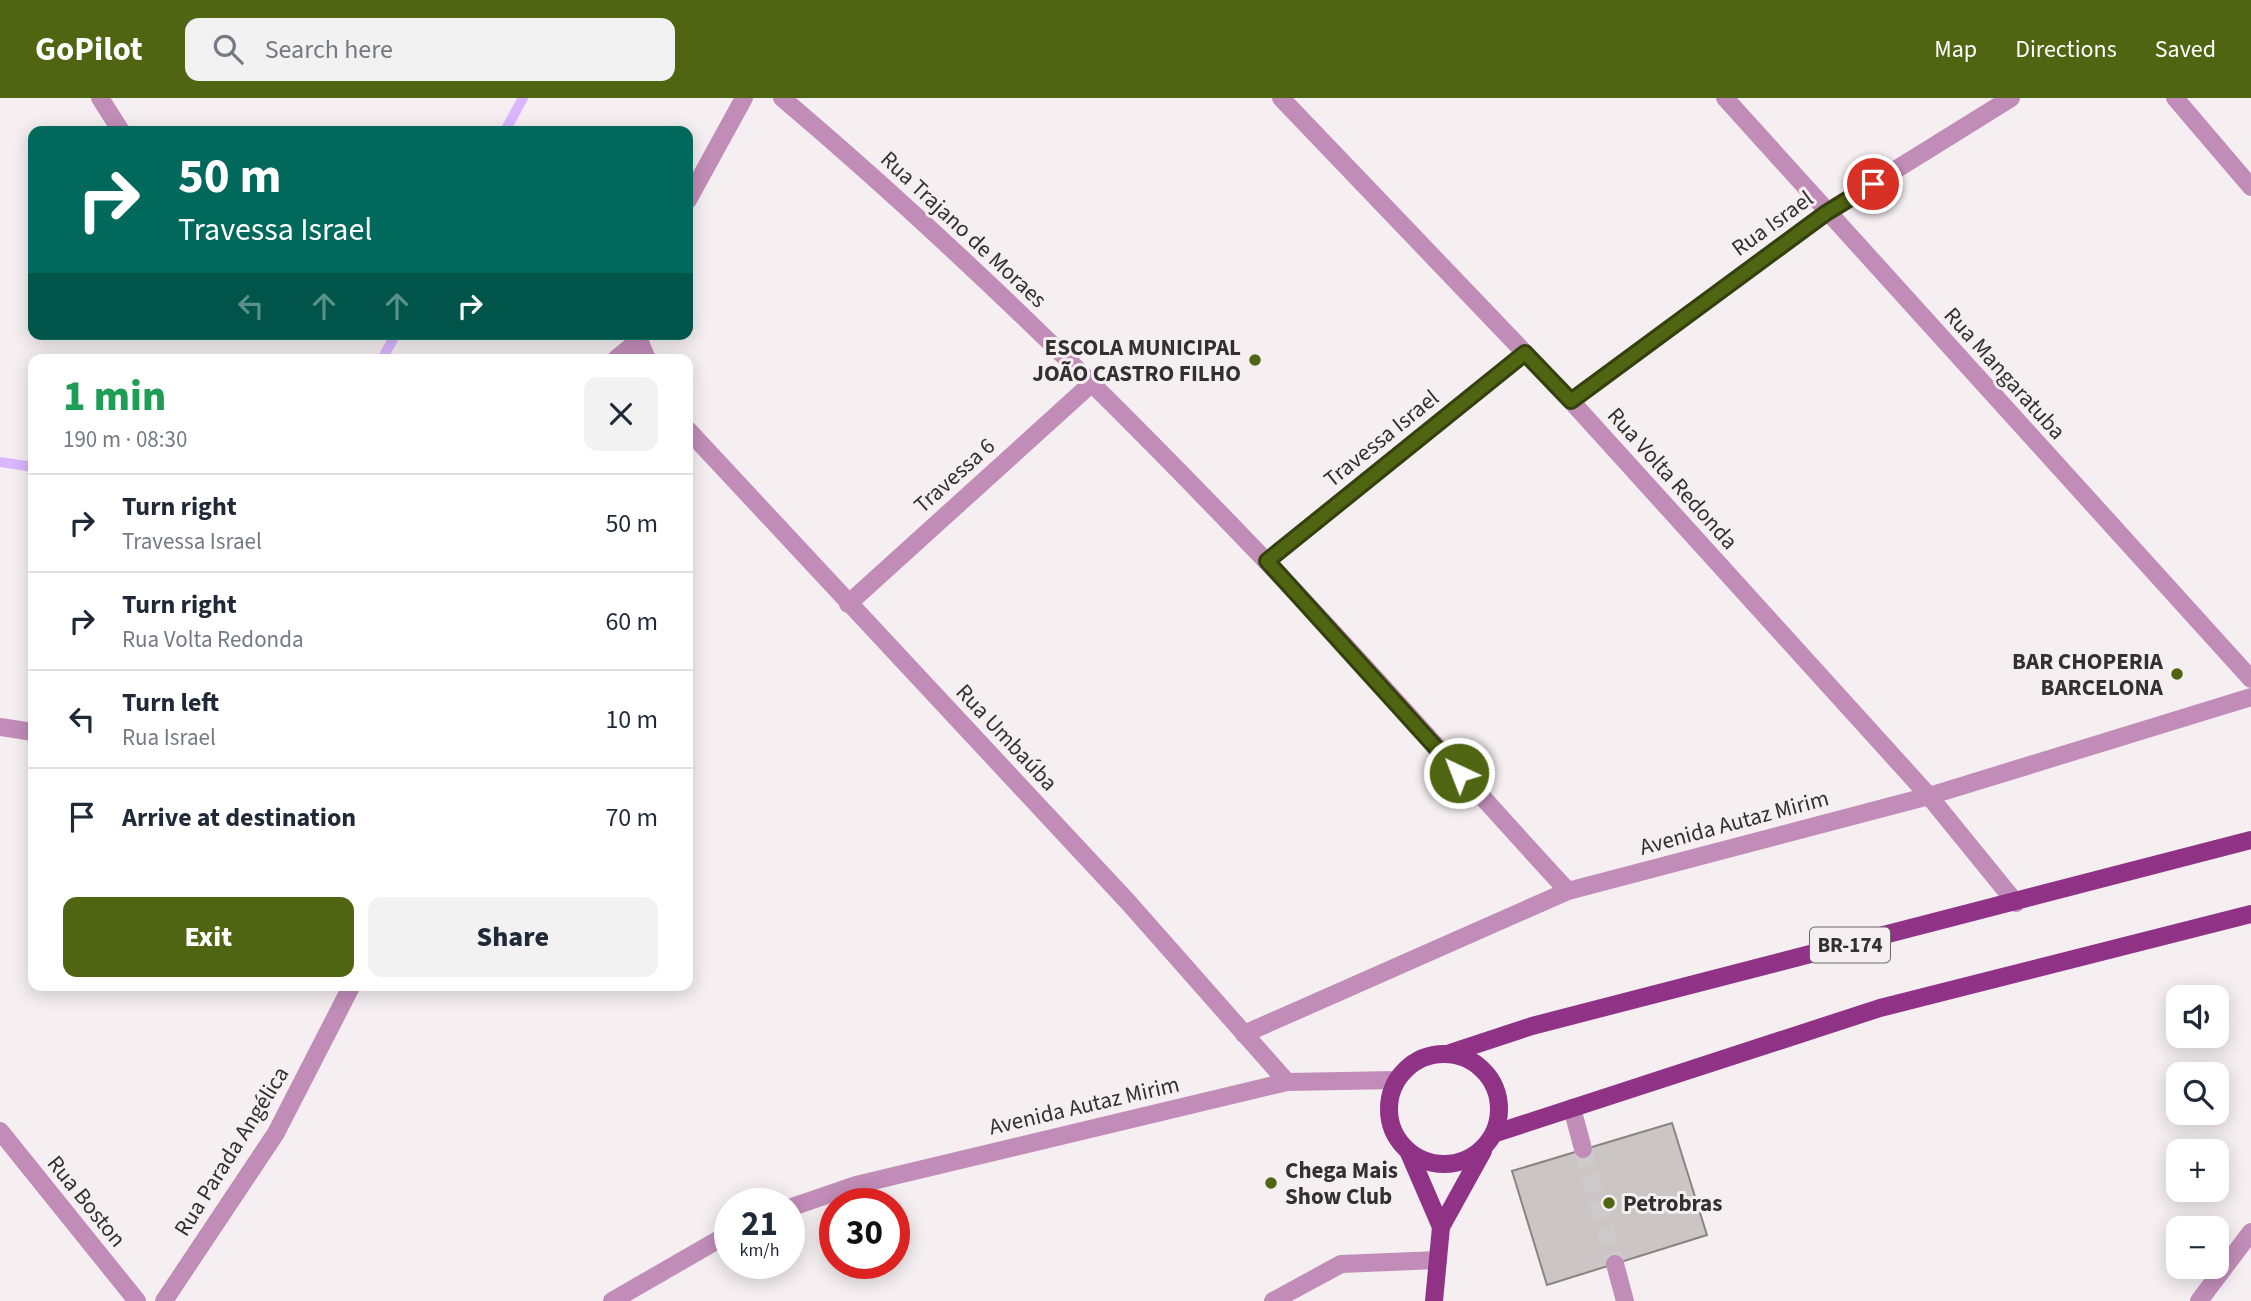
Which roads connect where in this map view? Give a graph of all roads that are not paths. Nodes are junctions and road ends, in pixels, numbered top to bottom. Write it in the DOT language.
graph roads {
  1 [pos="100,98"];
  2 [pos="744,98"];
  3 [pos="782,98"];
  4 [pos="1281,98"];
  5 [pos="1725,98"];
  6 [pos="2011,98"];
  7 [pos="2175,98"];
  8 [pos="118,126"];
  9 [pos="2251,187"];
  10 [pos="693,191"];
  11 [pos="1826,213"];
  12 [pos="637,340"];
  13 [pos="1525,353"];
  14 [pos="621,354"];
  15 [pos="1092,383"];
  16 [pos="1571,401"];
  17 [pos="693,435"];
  18 [pos="1267,561"];
  19 [pos="848,604"];
  20 [pos="2251,678"];
  21 [pos="2251,697"];
  22 [pos="0,727"];
  23 [pos="28,731"];
  24 [pos="1929,796"];
  25 [pos="2251,840"];
  26 [pos="1568,891"];
  27 [pos="2016,903"];
  28 [pos="2251,914"];
  29 [pos="349,991"];
  30 [pos="1244,1034"];
  31 [pos="1450,1054"];
  32 [pos="1396,1080"];
  33 [pos="1287,1083"];
  34 [pos="1572,1108"];
  35 [pos="0,1131"];
  36 [pos="1496,1133"];
  37 [pos="1583,1149"];
  38 [pos="1483,1151"];
  39 [pos="1409,1153"];
  40 [pos="805,1203"];
  41 [pos="1441,1227"];
  42 [pos="2251,1232"];
  43 [pos="714,1242"];
  44 [pos="1438,1260"];
  45 [pos="1615,1264"];
  46 [pos="136,1301"];
  47 [pos="164,1301"];
  48 [pos="612,1301"];
  49 [pos="1273,1301"];
  50 [pos="1434,1301"];
  51 [pos="1625,1301"];
  52 [pos="2199,1301"];
  1 -- 8 [label="street"];
  2 -- 10 [label="street"];
  3 -- 15 [label="street, Rua Trajano de Moraes"];
  4 -- 13 [label="street, Rua Volta Redonda"];
  5 -- 11 [label="street, Rua Mangaratuba"];
  6 -- 11 [label="street, Rua Israel"];
  7 -- 9 [label="street"];
  11 -- 16 [label="street, Rua Israel"];
  11 -- 20 [label="street, Rua Mangaratuba"];
  12 -- 14 [label="street"];
  13 -- 16 [label="street, Rua Volta Redonda"];
  13 -- 18 [label="street, Travessa Israel"];
  15 -- 18 [label="street, Rua Trajano de Moraes"];
  15 -- 19 [label="street, Travessa 6"];
  16 -- 24 [label="street, Rua Volta Redonda"];
  17 -- 19 [label="street, Rua Umbaúba"];
  18 -- 26 [label="street, Rua Trajano de Moraes"];
  19 -- 30 [label="street, Rua Umbaúba"];
  21 -- 24 [label="street, Avenida Autaz Mirim"];
  22 -- 23 [label="street"];
  24 -- 26 [label="street, Avenida Autaz Mirim"];
  24 -- 27 [label="street, Rua Volta Redonda"];
  25 -- 27 [label="main road, BR-174"];
  26 -- 30 [label="street, Avenida Autaz Mirim"];
  27 -- 31 [label="main road, BR-174"];
  28 -- 34 [label="main road"];
  29 -- 47 [label="street, Rua Parada Angélica"];
  30 -- 33 [label="street, Rua Umbaúba"];
  31 -- 32 [label="main road, BR-174"];
  31 -- 36 [label="main road"];
  32 -- 33 [label="street, Avenida Autaz Mirim"];
  32 -- 39 [label="main road"];
  33 -- 40 [label="street, Avenida Autaz Mirim"];
  34 -- 36 [label="main road"];
  34 -- 37 [label="street"];
  35 -- 46 [label="street, Rua Boston"];
  36 -- 38 [label="main road"];
  38 -- 39 [label="main road"];
  38 -- 41 [label="main road"];
  39 -- 41 [label="main road"];
  41 -- 44 [label="main road"];
  42 -- 52 [label="street"];
  43 -- 48 [label="street"];
  44 -- 49 [label="street"];
  44 -- 50 [label="main road"];
  45 -- 51 [label="street"];
}
